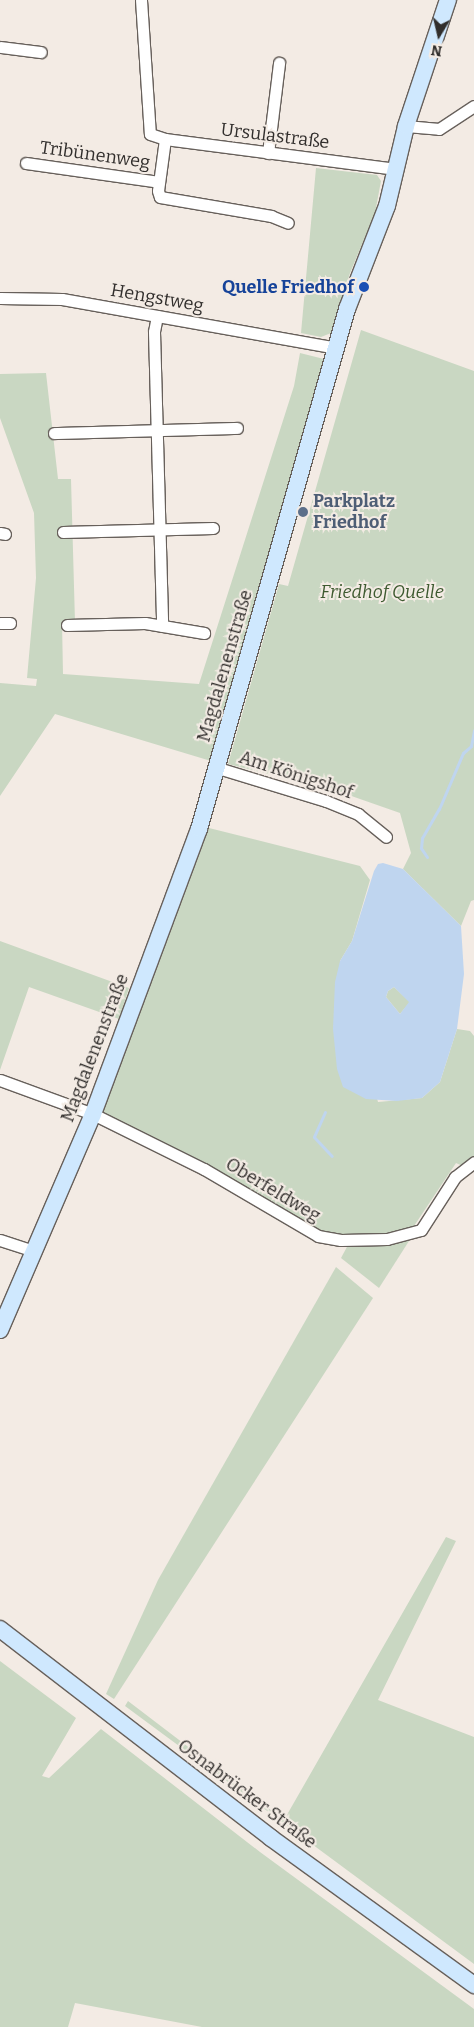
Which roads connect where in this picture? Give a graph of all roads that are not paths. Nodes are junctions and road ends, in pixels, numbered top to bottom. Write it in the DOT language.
graph roads {
  1 [pos="141,0"];
  2 [pos="448,0"];
  3 [pos="0,46"];
  4 [pos="41,52"];
  5 [pos="279,63"];
  6 [pos="474,106"];
  7 [pos="406,126"];
  8 [pos="165,139"];
  9 [pos="268,153"];
  10 [pos="26,163"];
  11 [pos="396,169"];
  12 [pos="158,182"];
  13 [pos="288,223"];
  14 [pos="0,298"];
  15 [pos="157,316"];
  16 [pos="336,348"];
  17 [pos="237,428"];
  18 [pos="158,430"];
  19 [pos="54,432"];
  20 [pos="213,528"];
  21 [pos="160,529"];
  22 [pos="63,532"];
  23 [pos="67,626"];
  24 [pos="162,626"];
  25 [pos="204,633"];
  26 [pos="218,768"];
  27 [pos="386,836"];
  28 [pos="0,1080"];
  29 [pos="93,1114"];
  30 [pos="474,1162"];
  31 [pos="0,1240"];
  32 [pos="34,1251"];
  33 [pos="0,1330"];
  34 [pos="0,1629"];
  35 [pos="474,1985"];
  1 -- 8 [label="street, Ursulastraße"];
  2 -- 7 [label="street, Magdalenenstraße"];
  3 -- 4 [label="street"];
  5 -- 9 [label="street"];
  6 -- 7 [label="street"];
  7 -- 11 [label="street, Magdalenenstraße"];
  8 -- 9 [label="street, Ursulastraße"];
  8 -- 12 [label="street, Tribünenweg"];
  9 -- 11 [label="street, Ursulastraße"];
  10 -- 12 [label="street, Tribünenweg"];
  11 -- 16 [label="street, Magdalenenstraße"];
  12 -- 13 [label="street, Tribünenweg"];
  14 -- 15 [label="street, Hengstweg"];
  15 -- 16 [label="street, Hengstweg"];
  15 -- 18 [label="street"];
  16 -- 26 [label="street, Magdalenenstraße"];
  17 -- 18 [label="street"];
  18 -- 19 [label="street"];
  18 -- 21 [label="street"];
  20 -- 21 [label="street"];
  21 -- 22 [label="street"];
  21 -- 24 [label="street"];
  23 -- 24 [label="street"];
  24 -- 25 [label="street"];
  26 -- 27 [label="street, Am Königshof"];
  26 -- 29 [label="street, Magdalenenstraße"];
  28 -- 29 [label="street, Oberfeldweg"];
  29 -- 30 [label="street, Oberfeldweg"];
  29 -- 32 [label="street, Magdalenenstraße"];
  31 -- 32 [label="street"];
  32 -- 33 [label="street, Magdalenenstraße"];
  34 -- 35 [label="street, Osnabrücker Straße"];
}
